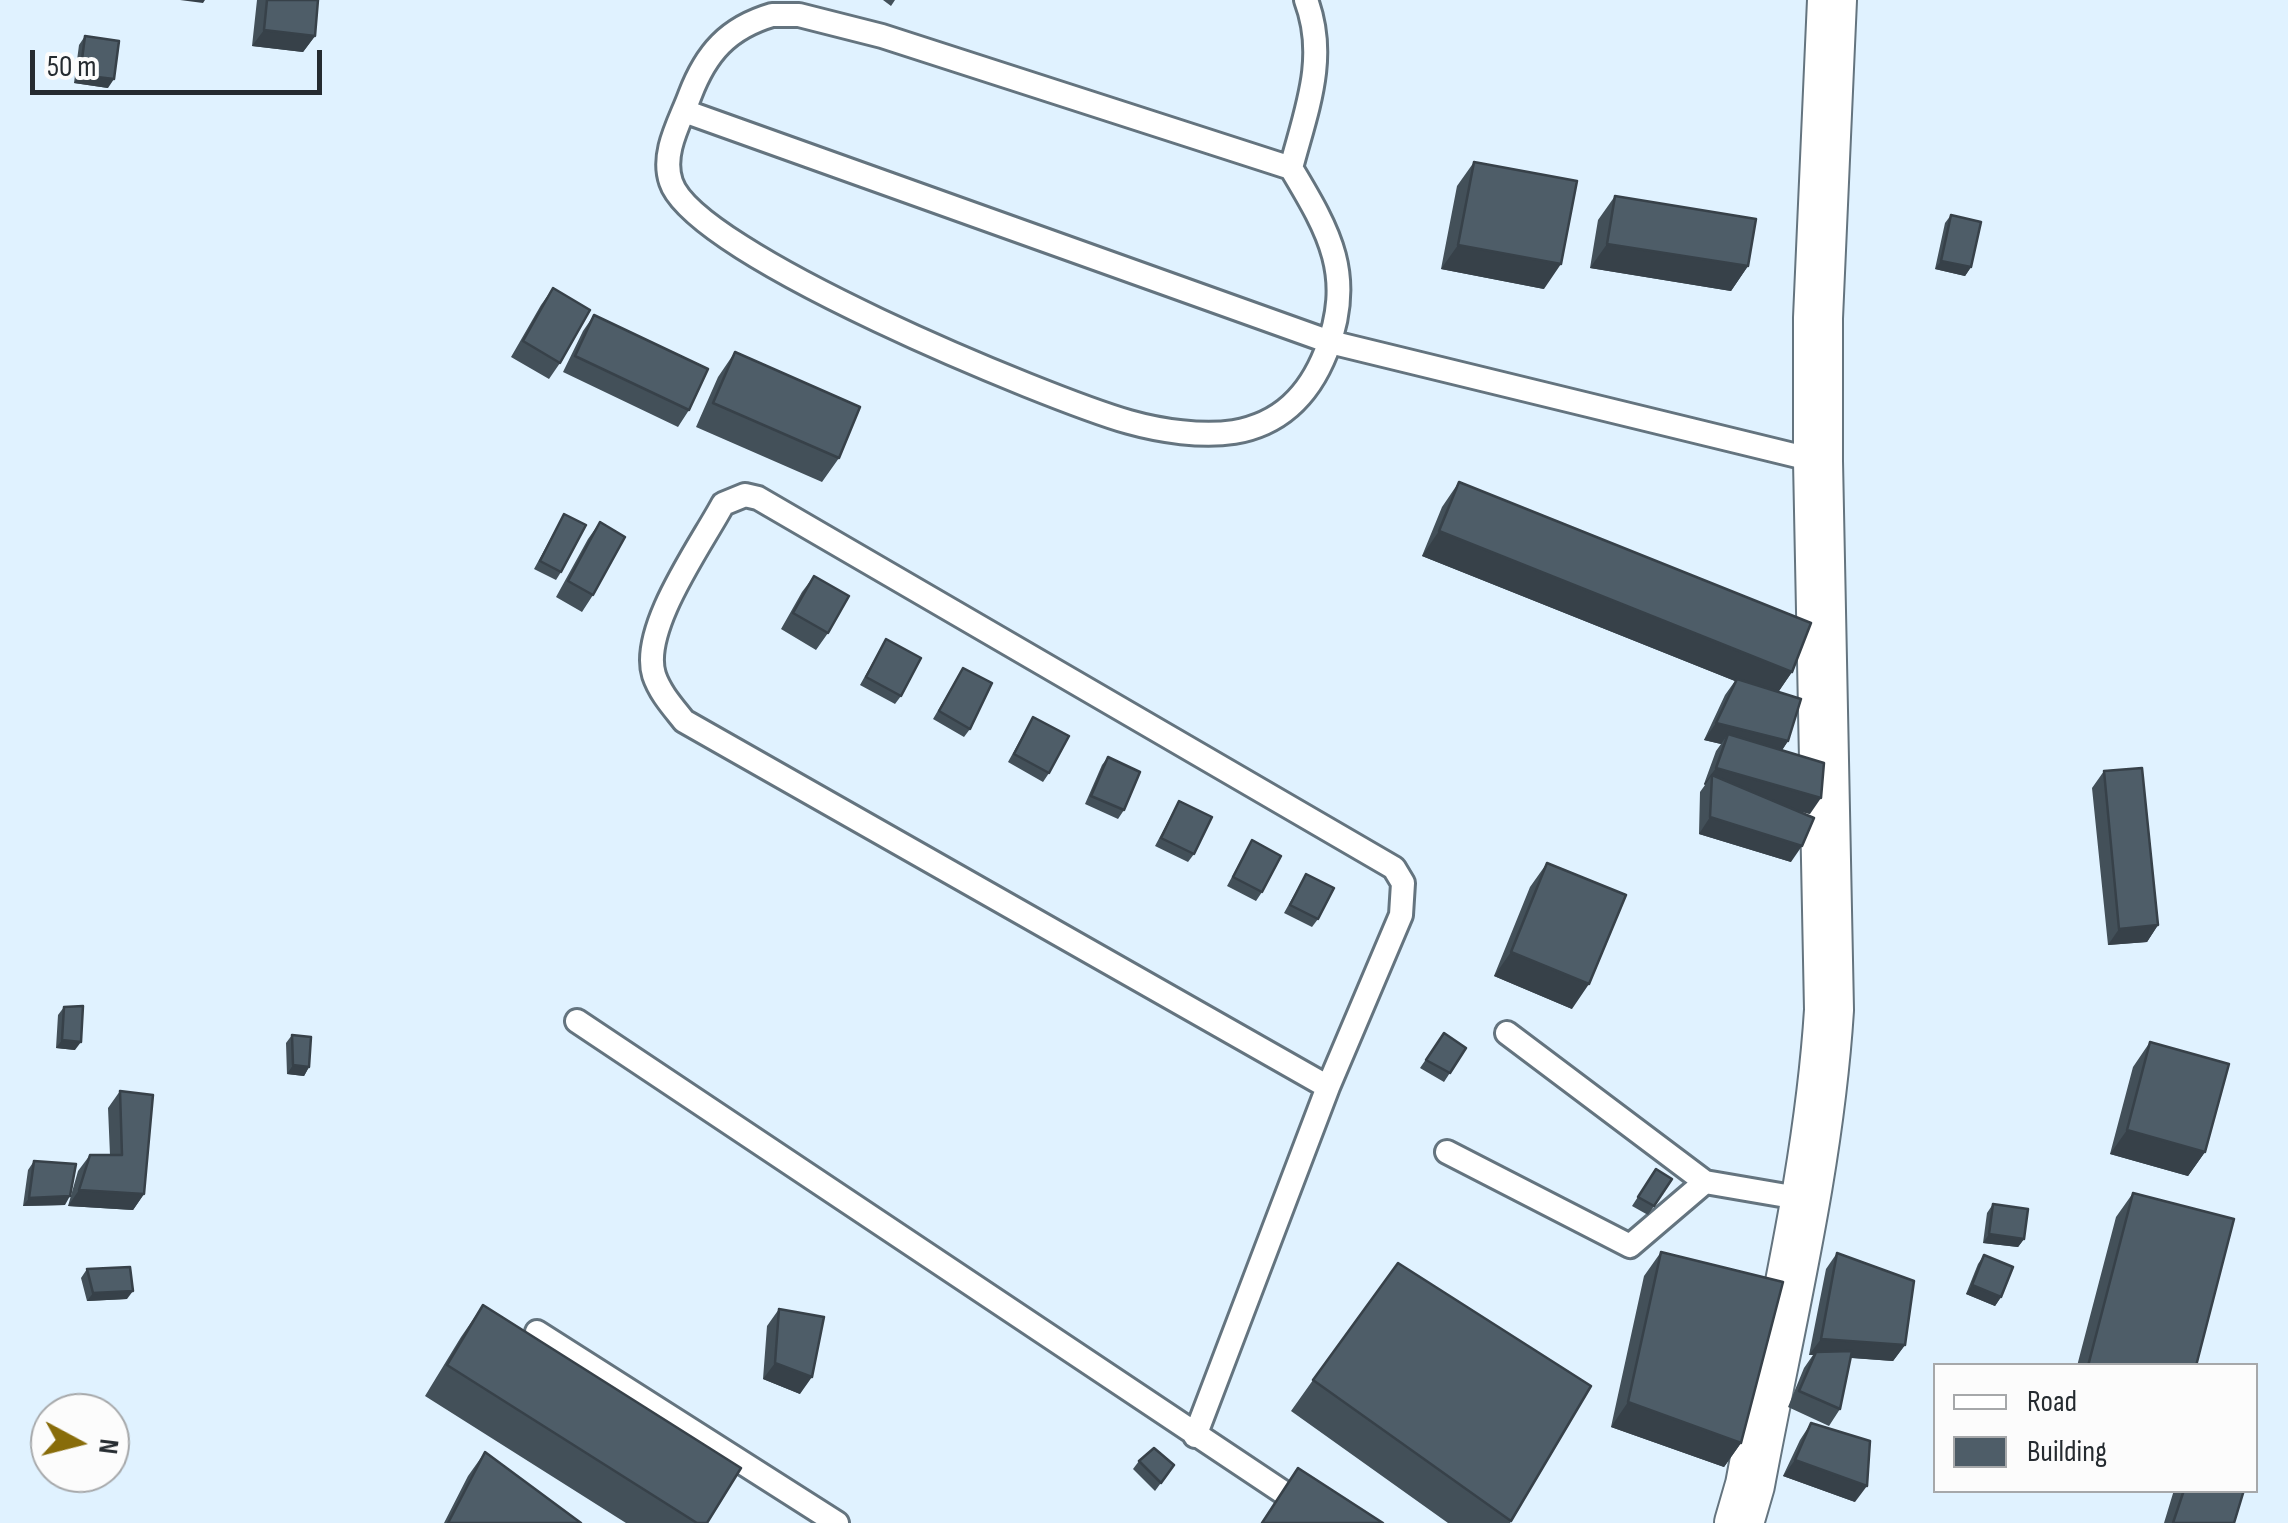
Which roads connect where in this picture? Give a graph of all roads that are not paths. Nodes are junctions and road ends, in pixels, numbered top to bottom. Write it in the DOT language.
graph roads {
  1 [pos="1306,0"];
  2 [pos="1832,0"];
  3 [pos="800,8"];
  4 [pos="684,111"];
  5 [pos="1291,168"];
  6 [pos="1330,342"];
  7 [pos="1818,461"];
  8 [pos="577,1021"];
  9 [pos="1507,1033"];
  10 [pos="1328,1088"];
  11 [pos="1447,1152"];
  12 [pos="1705,1182"];
  13 [pos="1804,1199"];
  14 [pos="536,1332"];
  15 [pos="1194,1436"];
  16 [pos="837,1523"];
  17 [pos="1328,1523"];
  18 [pos="1738,1523"];
  1 -- 5 [label="lane"];
  2 -- 7 [label="street"];
  3 -- 4 [label="lane"];
  3 -- 5 [label="lane"];
  4 -- 6 [label="lane"];
  4 -- 6 [label="lane"];
  5 -- 6 [label="lane"];
  6 -- 7 [label="lane"];
  7 -- 13 [label="street"];
  8 -- 15 [label="lane"];
  9 -- 12 [label="lane"];
  10 -- 10 [label="lane"];
  10 -- 15 [label="lane"];
  11 -- 12 [label="lane"];
  12 -- 13 [label="lane"];
  13 -- 18 [label="street"];
  14 -- 16 [label="lane"];
  15 -- 17 [label="lane"];
}
